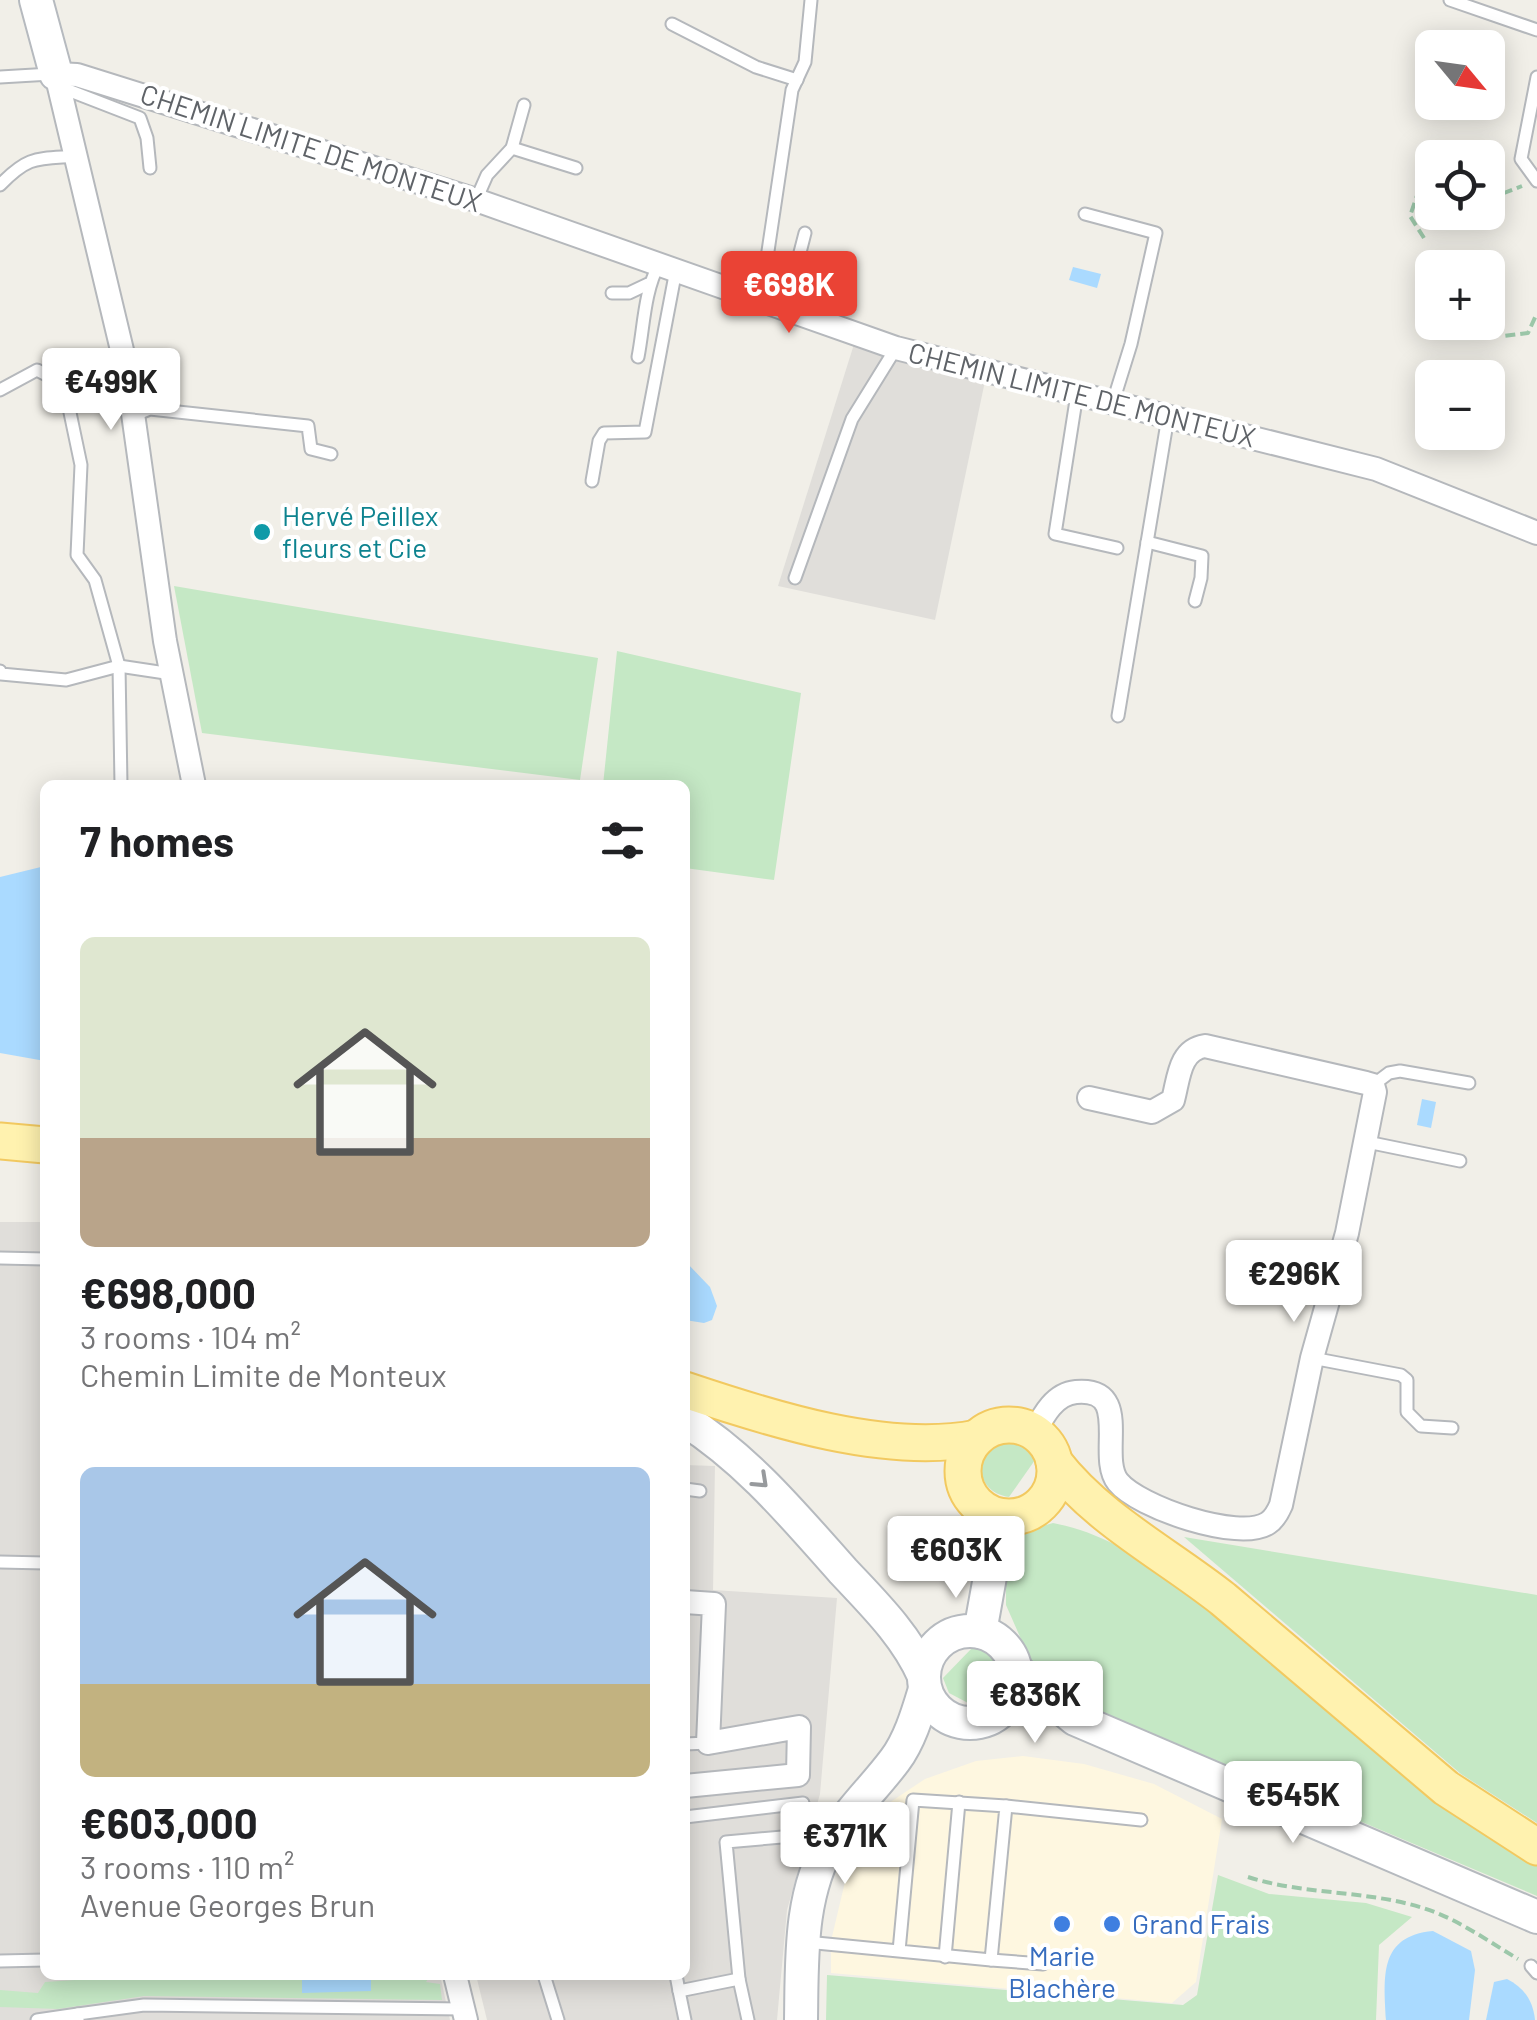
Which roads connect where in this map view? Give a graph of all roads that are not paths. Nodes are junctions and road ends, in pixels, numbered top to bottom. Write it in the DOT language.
graph roads {
  1 [pos="36,0"];
  2 [pos="811,0"];
  3 [pos="1450,0"];
  4 [pos="672,24"];
  5 [pos="1537,30"];
  6 [pos="0,77"];
  7 [pos="1537,77"];
  8 [pos="58,80"];
  9 [pos="797,80"];
  10 [pos="524,105"];
  11 [pos="512,148"];
  12 [pos="77,156"];
  13 [pos="150,168"];
  14 [pos="576,168"];
  15 [pos="1536,181"];
  16 [pos="0,186"];
  17 [pos="476,200"];
  18 [pos="1085,214"];
  19 [pos="804,233"];
  20 [pos="661,273"];
  21 [pos="612,293"];
  22 [pos="761,298"];
  23 [pos="786,307"];
  24 [pos="896,348"];
  25 [pos="638,357"];
  26 [pos="0,390"];
  27 [pos="1077,394"];
  28 [pos="1113,402"];
  29 [pos="135,415"];
  30 [pos="1168,417"];
  31 [pos="332,454"];
  32 [pos="592,481"];
  33 [pos="1537,532"];
  34 [pos="1147,542"];
  35 [pos="1117,548"];
  36 [pos="795,578"];
  37 [pos="1195,600"];
  38 [pos="119,666"];
  39 [pos="0,671"];
  40 [pos="172,674"];
  41 [pos="1118,716"];
  42 [pos="121,780"];
  43 [pos="193,780"];
  44 [pos="1469,1083"];
  45 [pos="1373,1085"];
  46 [pos="1090,1098"];
  47 [pos="0,1141"];
  48 [pos="1367,1142"];
  49 [pos="40,1144"];
  50 [pos="1460,1161"];
  51 [pos="0,1258"];
  52 [pos="40,1259"];
  53 [pos="1312,1358"];
  54 [pos="690,1391"];
  55 [pos="690,1424"];
  56 [pos="1452,1428"];
  57 [pos="1034,1433"];
  58 [pos="977,1438"];
  59 [pos="881,1441"];
  60 [pos="1054,1462"];
  61 [pos="965,1486"];
  62 [pos="690,1490"];
  63 [pos="700,1492"];
  64 [pos="1017,1512"];
  65 [pos="1129,1534"];
  66 [pos="0,1562"];
  67 [pos="40,1563"];
  68 [pos="690,1602"];
  69 [pos="980,1632"];
  70 [pos="1016,1670"];
  71 [pos="924,1682"];
  72 [pos="995,1716"];
  73 [pos="1075,1719"];
  74 [pos="960,1722"];
  75 [pos="696,1744"];
  76 [pos="898,1758"];
  77 [pos="690,1786"];
  78 [pos="959,1802"];
  79 [pos="803,1803"];
  80 [pos="1006,1806"];
  81 [pos="690,1817"];
  82 [pos="1141,1820"];
  83 [pos="830,1842"];
  84 [pos="1537,1847"];
  85 [pos="1536,1917"];
  86 [pos="802,1942"];
  87 [pos="899,1951"];
  88 [pos="945,1957"];
  89 [pos="0,1960"];
  90 [pos="40,1960"];
  91 [pos="991,1960"];
  92 [pos="1044,1964"];
  93 [pos="739,1979"];
  94 [pos="457,1980"];
  95 [pos="546,1980"];
  96 [pos="677,1980"];
  97 [pos="679,1990"];
  98 [pos="465,2014"];
  99 [pos="78,2017"];
  100 [pos="37,2020"];
  101 [pos="558,2020"];
  102 [pos="685,2020"];
  103 [pos="748,2020"];
  104 [pos="801,2020"];
  1 -- 8 [label="main road"];
  2 -- 9 [label="lane"];
  3 -- 5 [label="lane"];
  4 -- 9 [label="lane"];
  6 -- 8 [label="lane"];
  7 -- 15 [label="lane"];
  8 -- 12 [label="street"];
  8 -- 13 [label="lane"];
  8 -- 17 [label="street, CHEMIN LIMITE DE MONTEUX"];
  9 -- 22 [label="lane"];
  10 -- 11 [label="lane"];
  11 -- 14 [label="lane"];
  11 -- 17 [label="lane"];
  12 -- 16 [label="lane"];
  12 -- 29 [label="street"];
  17 -- 20 [label="street, CHEMIN LIMITE DE MONTEUX"];
  18 -- 28 [label="lane"];
  19 -- 23 [label="lane"];
  20 -- 21 [label="lane"];
  20 -- 22 [label="street, CHEMIN LIMITE DE MONTEUX"];
  20 -- 25 [label="lane"];
  20 -- 32 [label="lane"];
  22 -- 23 [label="street, CHEMIN LIMITE DE MONTEUX"];
  23 -- 24 [label="street, CHEMIN LIMITE DE MONTEUX"];
  24 -- 27 [label="street, CHEMIN LIMITE DE MONTEUX"];
  24 -- 36 [label="lane"];
  26 -- 38 [label="lane"];
  27 -- 28 [label="street, CHEMIN LIMITE DE MONTEUX"];
  27 -- 35 [label="lane"];
  28 -- 30 [label="street, CHEMIN LIMITE DE MONTEUX"];
  29 -- 31 [label="lane"];
  29 -- 40 [label="street"];
  30 -- 33 [label="street, CHEMIN LIMITE DE MONTEUX"];
  30 -- 34 [label="lane"];
  34 -- 37 [label="lane"];
  34 -- 41 [label="lane"];
  38 -- 39 [label="lane"];
  38 -- 40 [label="lane"];
  38 -- 42 [label="lane"];
  40 -- 43 [label="street"];
  44 -- 45 [label="lane"];
  45 -- 46 [label="street"];
  45 -- 48 [label="street"];
  47 -- 49 [label="main road"];
  48 -- 50 [label="lane"];
  48 -- 53 [label="street"];
  51 -- 52 [label="lane"];
  53 -- 56 [label="lane"];
  53 -- 57 [label="street"];
  54 -- 59 [label="main road"];
  55 -- 71 [label="main road, one-way"];
  57 -- 58 [label="main road"];
  57 -- 60 [label="main road"];
  58 -- 59 [label="main road"];
  58 -- 61 [label="main road"];
  59 -- 61 [label="main road"];
  60 -- 64 [label="main road"];
  60 -- 65 [label="main road"];
  61 -- 64 [label="main road"];
  62 -- 63 [label="lane"];
  64 -- 65 [label="main road"];
  64 -- 69 [label="main road"];
  65 -- 84 [label="main road"];
  66 -- 67 [label="lane"];
  68 -- 75 [label="street"];
  69 -- 70 [label="main road"];
  69 -- 71 [label="main road"];
  70 -- 72 [label="main road"];
  70 -- 73 [label="main road"];
  71 -- 74 [label="main road"];
  71 -- 76 [label="main road"];
  72 -- 73 [label="main road"];
  72 -- 74 [label="main road"];
  73 -- 85 [label="main road"];
  74 -- 76 [label="main road"];
  75 -- 77 [label="street"];
  76 -- 83 [label="main road"];
  78 -- 80 [label="lane"];
  78 -- 87 [label="lane"];
  78 -- 88 [label="lane"];
  79 -- 81 [label="lane"];
  80 -- 82 [label="lane"];
  80 -- 91 [label="lane"];
  83 -- 86 [label="main road"];
  83 -- 93 [label="lane"];
  86 -- 87 [label="lane"];
  86 -- 104 [label="main road"];
  87 -- 88 [label="lane"];
  88 -- 91 [label="lane"];
  89 -- 90 [label="lane"];
  91 -- 92 [label="lane"];
  93 -- 97 [label="lane"];
  93 -- 103 [label="lane"];
  94 -- 98 [label="street"];
  95 -- 101 [label="lane"];
  96 -- 97 [label="lane"];
  97 -- 102 [label="lane"];
  98 -- 99 [label="lane"];
  99 -- 100 [label="lane"];
}
